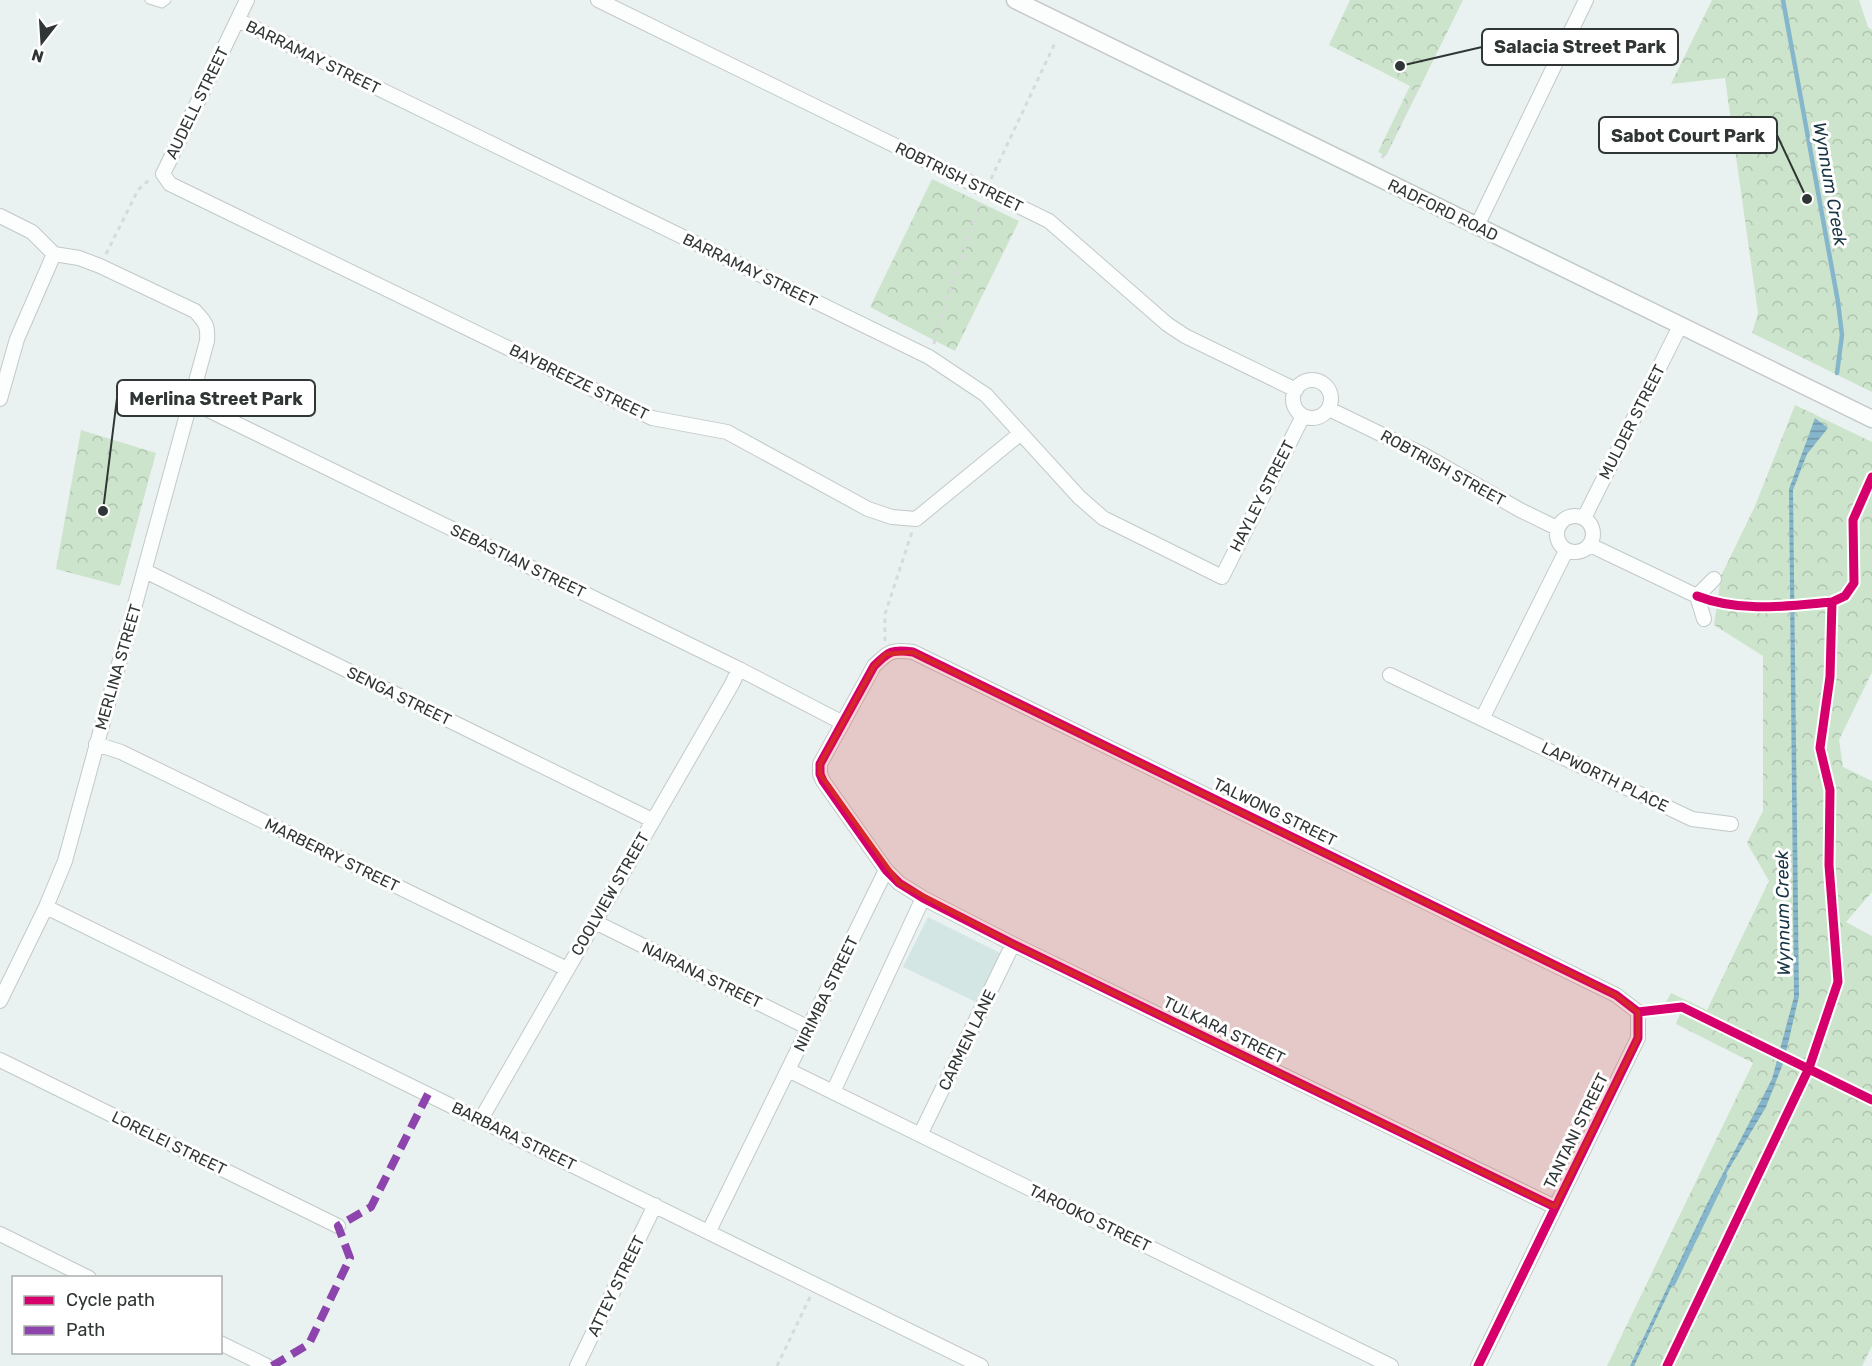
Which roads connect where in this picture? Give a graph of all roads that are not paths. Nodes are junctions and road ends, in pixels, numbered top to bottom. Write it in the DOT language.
graph roads {
  1 [pos="149,0"];
  2 [pos="167,0"];
  3 [pos="247,0"];
  4 [pos="598,0"];
  5 [pos="1015,0"];
  6 [pos="1586,0"];
  7 [pos="238,20"];
  8 [pos="158,176"];
  9 [pos="0,216"];
  10 [pos="1477,226"];
  11 [pos="54,254"];
  12 [pos="1680,326"];
  13 [pos="1296,390"];
  14 [pos="0,399"];
  15 [pos="192,402"];
  16 [pos="1329,409"];
  17 [pos="1303,416"];
  18 [pos="1872,419"];
  19 [pos="1021,434"];
  20 [pos="1584,518"];
  21 [pos="1557,528"];
  22 [pos="1590,545"];
  23 [pos="1566,551"];
  24 [pos="145,571"];
  25 [pos="1222,577"];
  26 [pos="1714,579"];
  27 [pos="1697,596"];
  28 [pos="1704,619"];
  29 [pos="739,669"];
  30 [pos="1390,675"];
  31 [pos="1482,718"];
  32 [pos="843,723"];
  33 [pos="96,744"];
  34 [pos="652,820"];
  35 [pos="1731,824"];
  36 [pos="886,870"];
  37 [pos="923,898"];
  38 [pos="46,907"];
  39 [pos="595,922"];
  40 [pos="1013,944"];
  41 [pos="567,969"];
  42 [pos="0,1000"];
  43 [pos="809,1028"];
  44 [pos="1638,1038"];
  45 [pos="0,1060"];
  46 [pos="788,1070"];
  47 [pos="833,1092"];
  48 [pos="481,1119"];
  49 [pos="920,1135"];
  50 [pos="655,1205"];
  51 [pos="1555,1207"];
  52 [pos="338,1226"];
  53 [pos="709,1231"];
  54 [pos="0,1234"];
  55 [pos="84,1276"];
  56 [pos="222,1344"];
  57 [pos="267,1366"];
  58 [pos="577,1366"];
  59 [pos="981,1366"];
  60 [pos="1391,1366"];
  61 [pos="1478,1366"];
  1 -- 2 [label="lane"];
  3 -- 7 [label="street, AUDELL STREET"];
  4 -- 13 [label="street, ROBTRISH STREET"];
  5 -- 10 [label="street, RADFORD ROAD"];
  6 -- 10 [label="street"];
  7 -- 8 [label="street, AUDELL STREET"];
  7 -- 19 [label="street, BARRAMAY STREET"];
  8 -- 19 [label="street, BAYBREEZE STREET"];
  9 -- 11 [label="street"];
  10 -- 12 [label="street, RADFORD ROAD"];
  11 -- 14 [label="street"];
  11 -- 15 [label="street, MERLINA STREET"];
  12 -- 18 [label="street, RADFORD ROAD"];
  12 -- 20 [label="street, MULDER STREET"];
  13 -- 16 [label="street"];
  13 -- 17 [label="street"];
  15 -- 24 [label="street, MERLINA STREET"];
  15 -- 29 [label="street, SEBASTIAN STREET"];
  16 -- 17 [label="street"];
  16 -- 21 [label="street, ROBTRISH STREET"];
  17 -- 25 [label="street, HAYLEY STREET"];
  19 -- 25 [label="street, BARRAMAY STREET"];
  20 -- 21 [label="street"];
  20 -- 22 [label="street"];
  21 -- 23 [label="street"];
  22 -- 23 [label="street"];
  22 -- 27 [label="street"];
  23 -- 31 [label="street"];
  24 -- 33 [label="street, MERLINA STREET"];
  24 -- 34 [label="street, SENGA STREET"];
  26 -- 27 [label="street"];
  27 -- 28 [label="street"];
  29 -- 32 [label="street, SEBASTIAN STREET"];
  29 -- 34 [label="street, COOLVIEW STREET"];
  30 -- 31 [label="street, LAPWORTH PLACE"];
  31 -- 35 [label="street, LAPWORTH PLACE"];
  32 -- 36 [label="street"];
  32 -- 44 [label="street, TALWONG STREET"];
  33 -- 38 [label="street, MERLINA STREET"];
  33 -- 41 [label="street, MARBERRY STREET"];
  34 -- 39 [label="street, COOLVIEW STREET"];
  36 -- 37 [label="street, TULKARA STREET"];
  36 -- 43 [label="street, NIRIMBA STREET"];
  37 -- 40 [label="street, TULKARA STREET"];
  37 -- 47 [label="street"];
  38 -- 42 [label="street, MERLINA STREET"];
  38 -- 48 [label="street, BARBARA STREET"];
  39 -- 41 [label="street, COOLVIEW STREET"];
  39 -- 43 [label="street, NAIRANA STREET"];
  40 -- 49 [label="street, CARMEN LANE"];
  40 -- 51 [label="street, TULKARA STREET"];
  41 -- 48 [label="street, COOLVIEW STREET"];
  43 -- 46 [label="street, NIRIMBA STREET"];
  44 -- 51 [label="street, TANTANI STREET"];
  45 -- 52 [label="street, LORELEI STREET"];
  46 -- 47 [label="street, TAROOKO STREET"];
  46 -- 53 [label="street, NIRIMBA STREET"];
  47 -- 49 [label="street, TAROOKO STREET"];
  48 -- 50 [label="street, BARBARA STREET"];
  49 -- 60 [label="street, TAROOKO STREET"];
  50 -- 53 [label="street, BARBARA STREET"];
  50 -- 58 [label="street, ATTEY STREET"];
  51 -- 61 [label="street, TANTANI STREET"];
  53 -- 59 [label="street, BARBARA STREET"];
  54 -- 55 [label="street"];
  56 -- 57 [label="street"];
}
